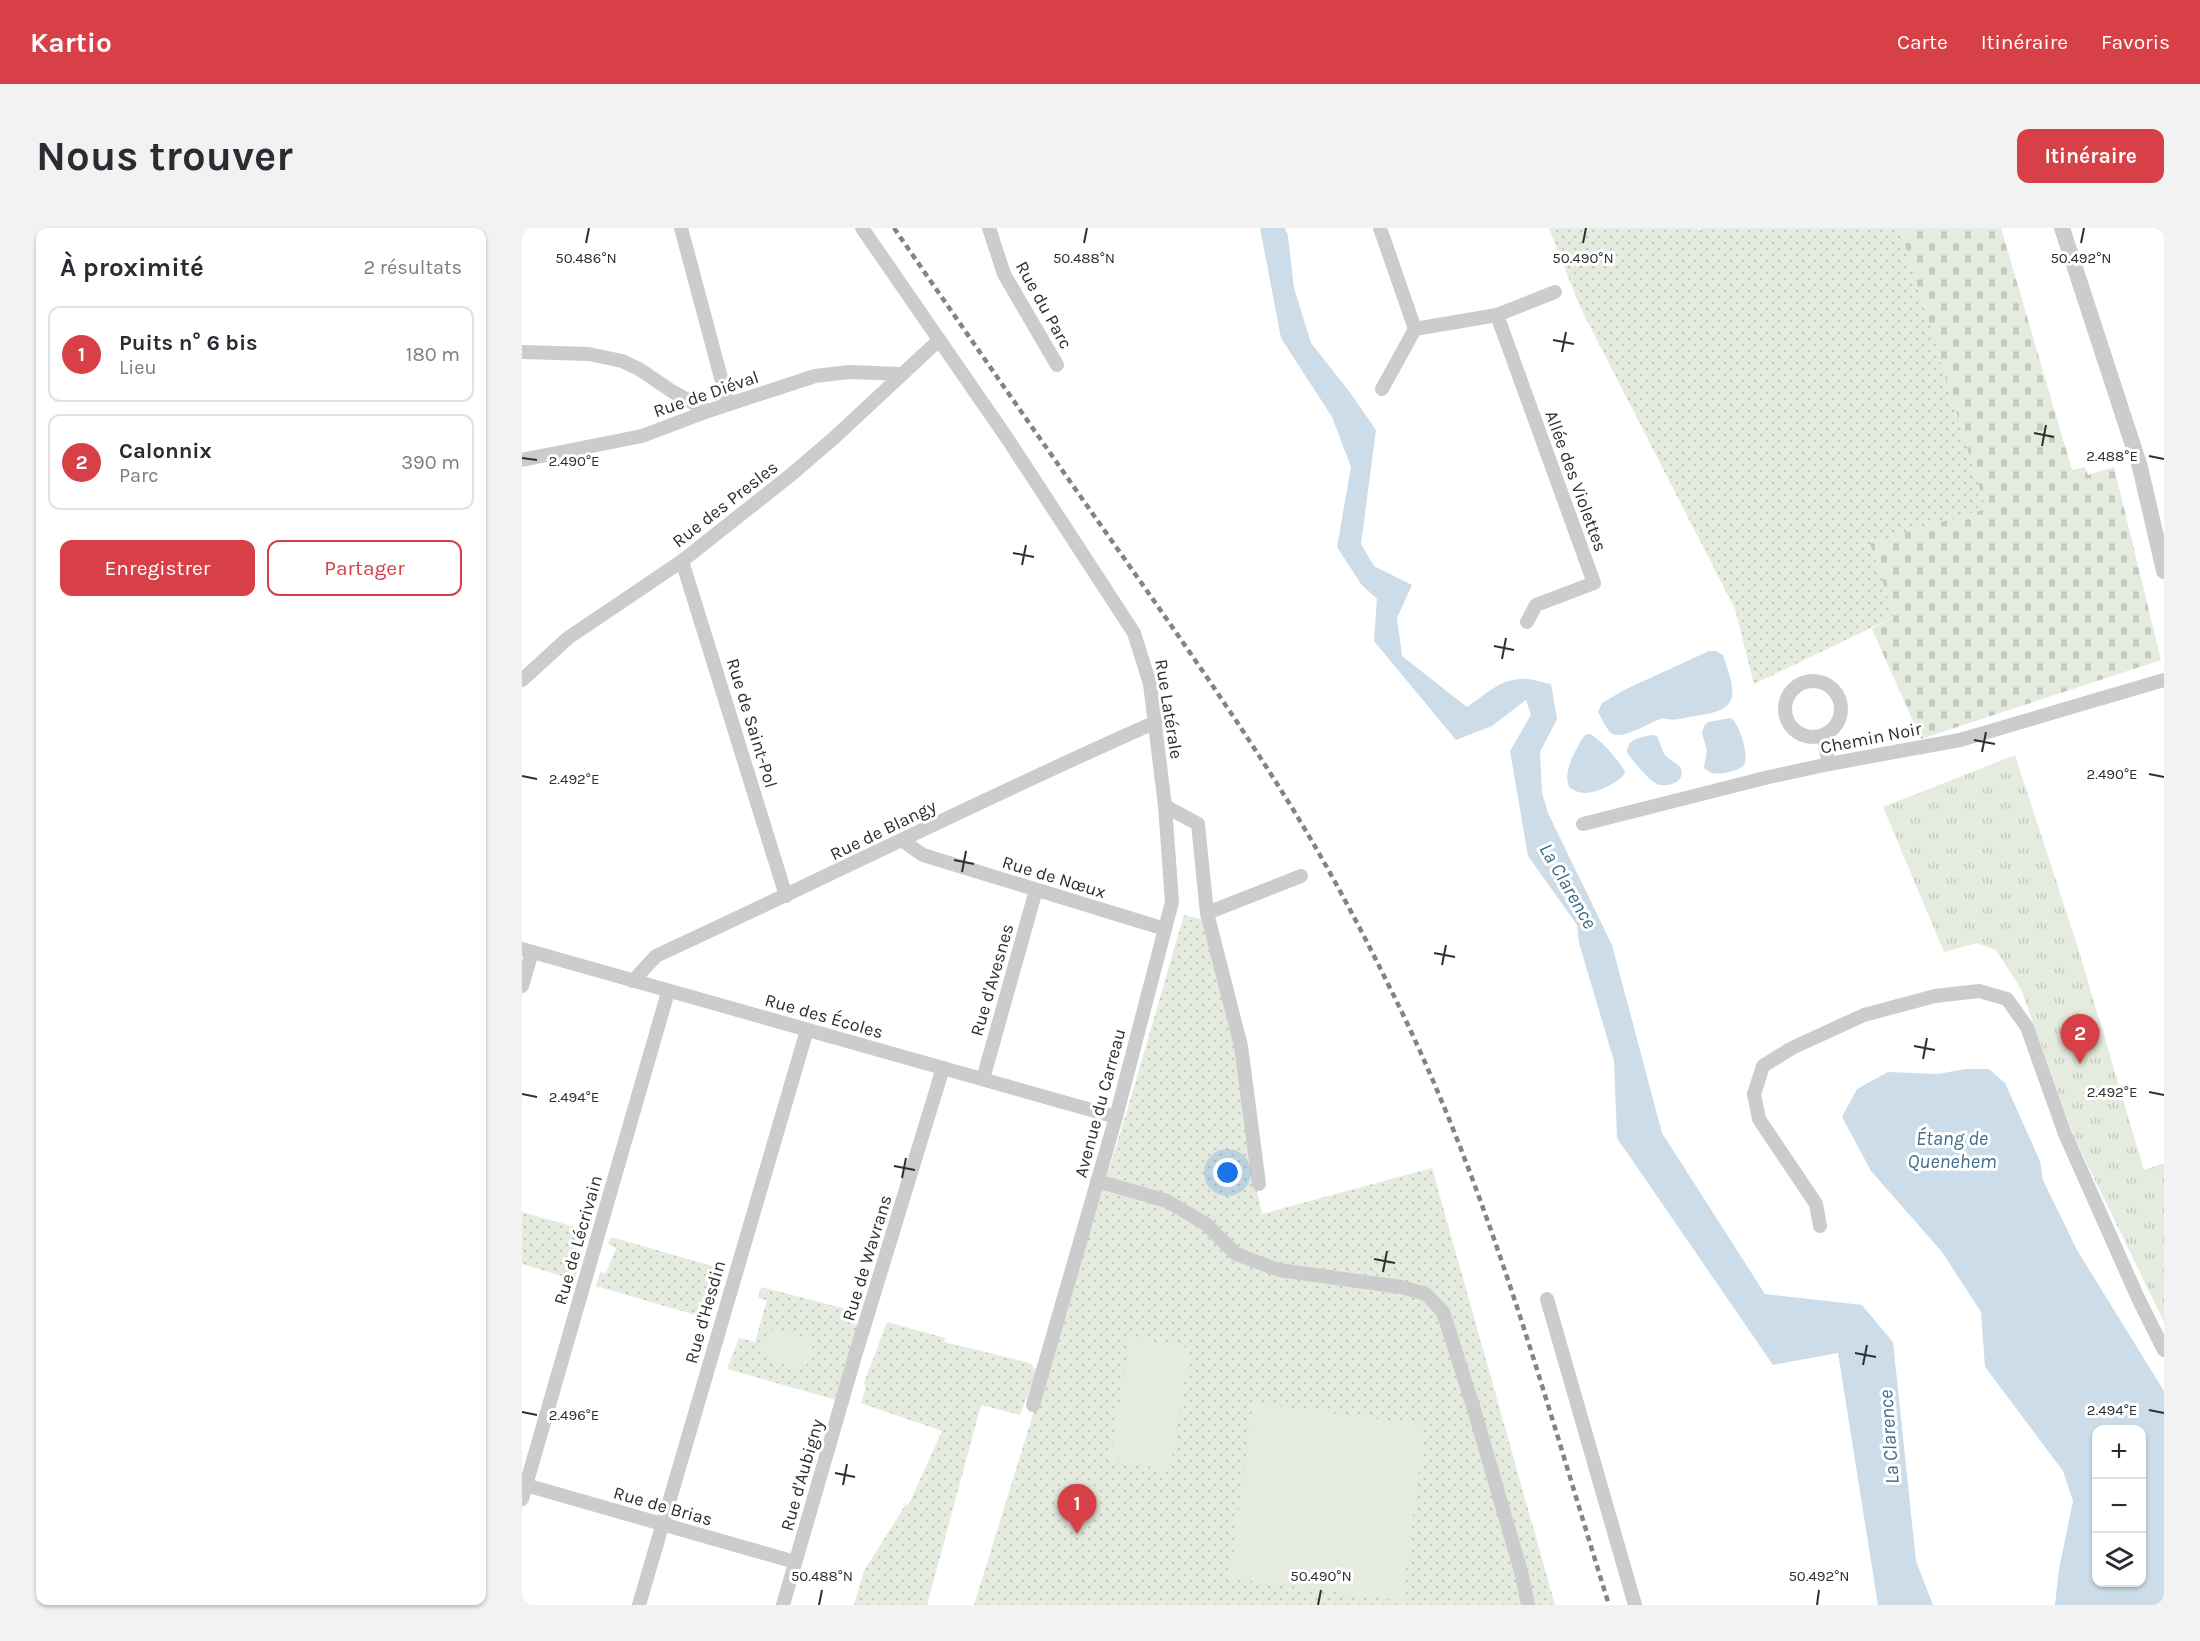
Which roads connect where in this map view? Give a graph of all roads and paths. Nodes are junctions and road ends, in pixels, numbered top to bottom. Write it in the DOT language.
graph roads {
  1 [pos="681,228"];
  2 [pos="862,228"];
  3 [pos="989,228"];
  4 [pos="1380,228"];
  5 [pos="2062,228"];
  6 [pos="1555,292"];
  7 [pos="1497,315"];
  8 [pos="1415,329"];
  9 [pos="939,340"];
  10 [pos="522,352"];
  11 [pos="1057,365"];
  12 [pos="902,374"];
  13 [pos="1382,389"];
  14 [pos="728,404"];
  15 [pos="708,411"];
  16 [pos="522,460"];
  17 [pos="682,561"];
  18 [pos="2164,571"];
  19 [pos="1527,622"];
  20 [pos="522,680"];
  21 [pos="2164,680"];
  22 [pos="1156,722"];
  23 [pos="1823,736"];
  24 [pos="1829,764"];
  25 [pos="1165,806"];
  26 [pos="1583,824"];
  27 [pos="903,841"];
  28 [pos="1301,876"];
  29 [pos="1036,890"];
  30 [pos="786,896"];
  31 [pos="1207,913"];
  32 [pos="1165,929"];
  33 [pos="527,951"];
  34 [pos="633,981"];
  35 [pos="522,986"];
  36 [pos="668,992"];
  37 [pos="807,1030"];
  38 [pos="943,1068"];
  39 [pos="983,1079"];
  40 [pos="1116,1117"];
  41 [pos="1097,1181"];
  42 [pos="1259,1184"];
  43 [pos="1820,1226"];
  44 [pos="1547,1299"];
  45 [pos="2164,1350"];
  46 [pos="855,1356"];
  47 [pos="1033,1405"];
  48 [pos="523,1489"];
  49 [pos="662,1525"];
  50 [pos="795,1562"];
  51 [pos="639,1605"];
  52 [pos="783,1605"];
  53 [pos="1528,1605"];
  54 [pos="1635,1605"];
  1 -- 14 [label="street"];
  2 -- 9 [label="street, Rue Latérale"];
  3 -- 11 [label="street, Rue du Parc"];
  4 -- 8 [label="street"];
  5 -- 18 [label="street"];
  6 -- 7 [label="street"];
  7 -- 8 [label="street"];
  7 -- 19 [label="street, Allée des Violettes"];
  8 -- 13 [label="street"];
  9 -- 12 [label="street, Rue des Presles"];
  9 -- 22 [label="street, Rue Latérale"];
  10 -- 15 [label="street"];
  12 -- 14 [label="street, Rue de Diéval"];
  12 -- 17 [label="street, Rue des Presles"];
  14 -- 15 [label="street, Rue de Diéval"];
  15 -- 16 [label="street, Rue de Diéval"];
  17 -- 20 [label="street, Rue des Presles"];
  17 -- 30 [label="street, Rue de Saint-Pol"];
  21 -- 24 [label="street, Chemin Noir"];
  22 -- 25 [label="street, Rue Latérale"];
  22 -- 27 [label="street, Rue de Blangy"];
  23 -- 23 [label="street"];
  23 -- 24 [label="street"];
  24 -- 26 [label="street, Chemin Noir"];
  25 -- 31 [label="street"];
  25 -- 32 [label="street, Avenue du Carreau"];
  27 -- 29 [label="street, Rue de Nœux"];
  27 -- 30 [label="street, Rue de Blangy"];
  28 -- 31 [label="street"];
  29 -- 32 [label="street, Rue de Nœux"];
  29 -- 39 [label="street, Rue d'Avesnes"];
  30 -- 34 [label="street, Rue de Blangy"];
  31 -- 42 [label="street"];
  32 -- 40 [label="street, Avenue du Carreau"];
  33 -- 34 [label="street, Rue des Écoles"];
  33 -- 35 [label="street"];
  34 -- 36 [label="street, Rue des Écoles"];
  36 -- 37 [label="street, Rue des Écoles"];
  36 -- 48 [label="street, Rue de Lécrivain"];
  37 -- 38 [label="street, Rue des Écoles"];
  37 -- 49 [label="street, Rue d'Hesdin"];
  38 -- 39 [label="street, Rue des Écoles"];
  38 -- 46 [label="street, Rue de Wavrans"];
  39 -- 40 [label="street, Rue des Écoles"];
  40 -- 41 [label="street, Avenue du Carreau"];
  41 -- 47 [label="street, Avenue du Carreau"];
  41 -- 53 [label="street"];
  43 -- 45 [label="street"];
  44 -- 54 [label="street"];
  46 -- 50 [label="street, Rue d'Aubigny"];
  48 -- 49 [label="street, Rue de Brias"];
  49 -- 50 [label="street, Rue de Brias"];
  49 -- 51 [label="street, Rue d'Hesdin"];
  50 -- 52 [label="street, Rue d'Aubigny"];
}
